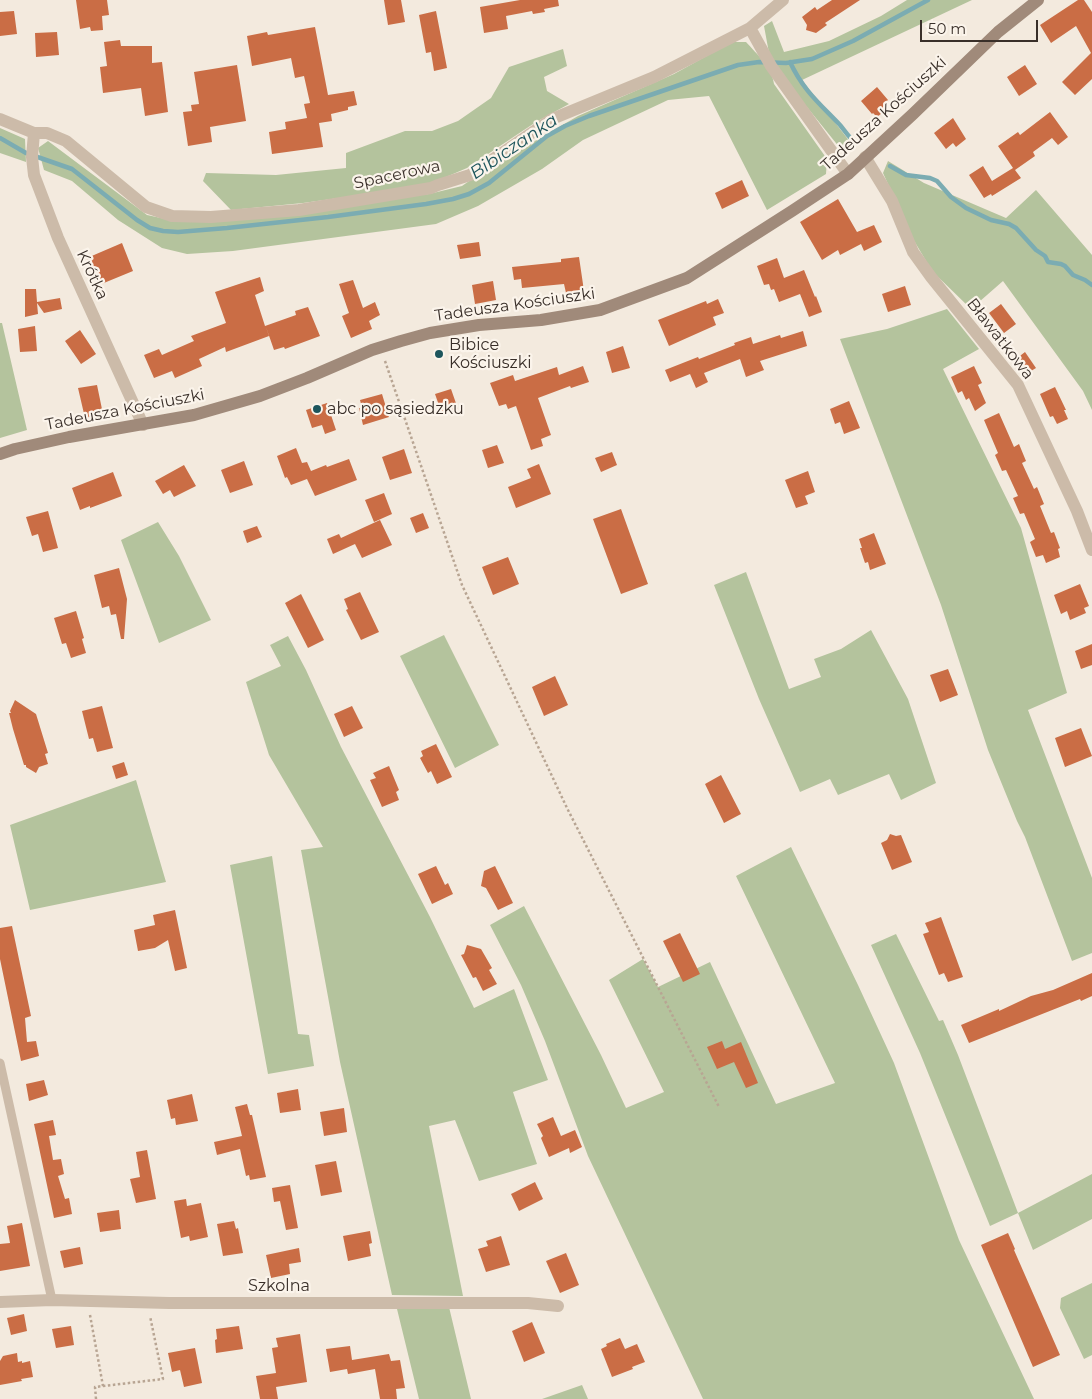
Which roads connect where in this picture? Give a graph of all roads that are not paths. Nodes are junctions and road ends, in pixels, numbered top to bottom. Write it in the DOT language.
graph roads {
  1 [pos="783,0"];
  2 [pos="1038,0"];
  3 [pos="750,28"];
  4 [pos="0,119"];
  5 [pos="34,133"];
  6 [pos="865,157"];
  7 [pos="848,174"];
  8 [pos="144,425"];
  9 [pos="0,454"];
  10 [pos="1092,550"];
  11 [pos="0,1063"];
  12 [pos="52,1300"];
  13 [pos="0,1302"];
  14 [pos="558,1306"];
  1 -- 3 [label="street, Spacerowa"];
  2 -- 6 [label="street, Tadeusza Kościuszki"];
  3 -- 5 [label="street, Spacerowa"];
  3 -- 7 [label="street"];
  4 -- 5 [label="street, Spacerowa"];
  5 -- 8 [label="street, Krótka"];
  6 -- 7 [label="street, Tadeusza Kościuszki"];
  6 -- 10 [label="street, Bławatkowa"];
  7 -- 8 [label="street, Tadeusza Kościuszki"];
  8 -- 9 [label="street, Tadeusza Kościuszki"];
  11 -- 12 [label="lane"];
  12 -- 13 [label="street, Szkolna"];
  12 -- 14 [label="street, Szkolna"];
}
